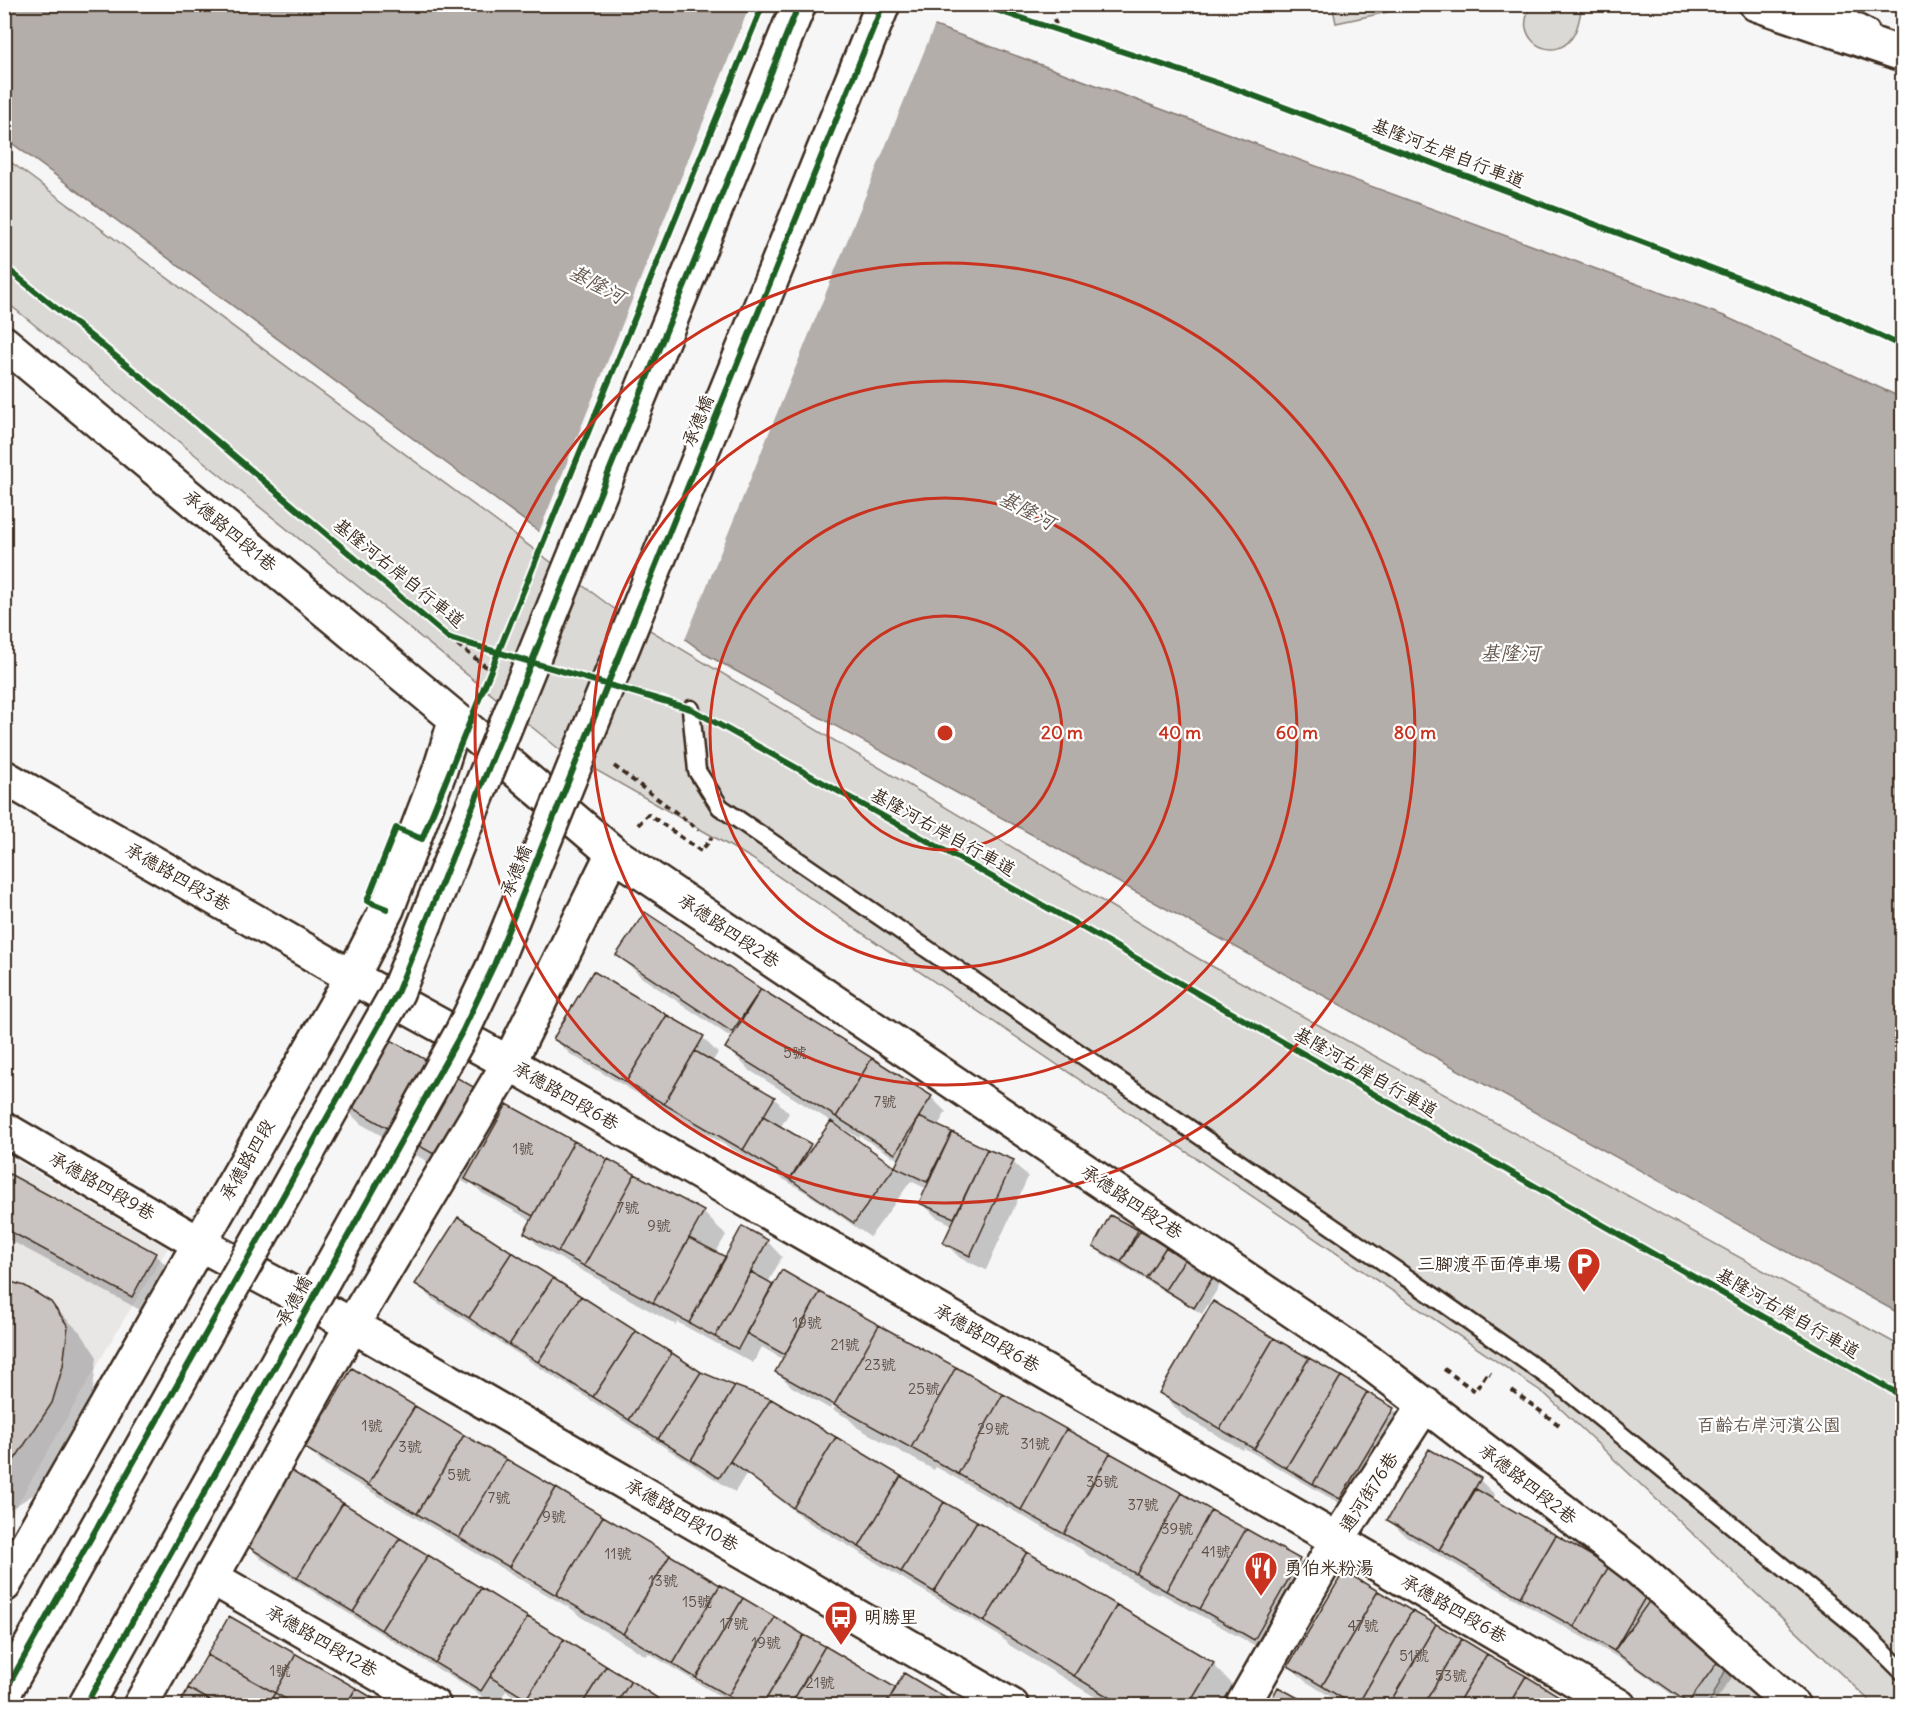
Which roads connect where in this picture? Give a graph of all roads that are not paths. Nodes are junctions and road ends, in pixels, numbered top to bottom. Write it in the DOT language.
graph roads {
  1 [pos="799,4"];
  2 [pos="883,4"];
  3 [pos="1756,4"];
  4 [pos="1822,4"];
  5 [pos="1902,46"];
  6 [pos="1902,54"];
  7 [pos="4,343"];
  8 [pos="691,710"];
  9 [pos="456,719"];
  10 [pos="4,777"];
  11 [pos="613,853"];
  12 [pos="352,976"];
  13 [pos="509,1063"];
  14 [pos="4,1129"];
  15 [pos="200,1244"];
  16 [pos="352,1325"];
  17 [pos="1425,1404"];
  18 [pos="1337,1540"];
  19 [pos="210,1577"];
  20 [pos="4,1585"];
  21 [pos="1902,1671"];
  22 [pos="4,1693"];
  23 [pos="85,1706"];
  24 [pos="140,1706"];
  25 [pos="434,1706"];
  26 [pos="1012,1706"];
  27 [pos="1242,1706"];
  28 [pos="1619,1706"];
  29 [pos="1793,1706"];
  1 -- 22 [label="main road, bridge"];
  2 -- 23 [label="main road, 承德橋, bridge"];
  3 -- 6 [label="main road"];
  4 -- 5 [label="lane"];
  7 -- 9 [label="main road, 承德路四段1巷"];
  8 -- 21 [label="lane"];
  9 -- 11 [label="main road, 承德路四段2巷"];
  9 -- 12 [label="main road, 承德路四段"];
  10 -- 12 [label="main road, 承德路四段3巷"];
  11 -- 13 [label="main road"];
  11 -- 17 [label="main road, 承德路四段2巷"];
  12 -- 13 [label="main road, 承德路四段6巷"];
  12 -- 15 [label="main road, 承德路四段"];
  13 -- 16 [label="main road"];
  13 -- 18 [label="main road, 承德路四段6巷"];
  14 -- 15 [label="main road, 承德路四段9巷"];
  15 -- 16 [label="main road, 承德路四段9巷"];
  15 -- 20 [label="main road, 承德路四段"];
  16 -- 19 [label="main road"];
  16 -- 26 [label="main road, 承德路四段10巷"];
  17 -- 18 [label="main road, 通河街76巷"];
  17 -- 29 [label="main road, 承德路四段2巷"];
  18 -- 27 [label="main road, 通河街76巷"];
  18 -- 28 [label="main road, 承德路四段6巷"];
  19 -- 24 [label="main road"];
  19 -- 25 [label="main road, 承德路四段12巷"];
}
